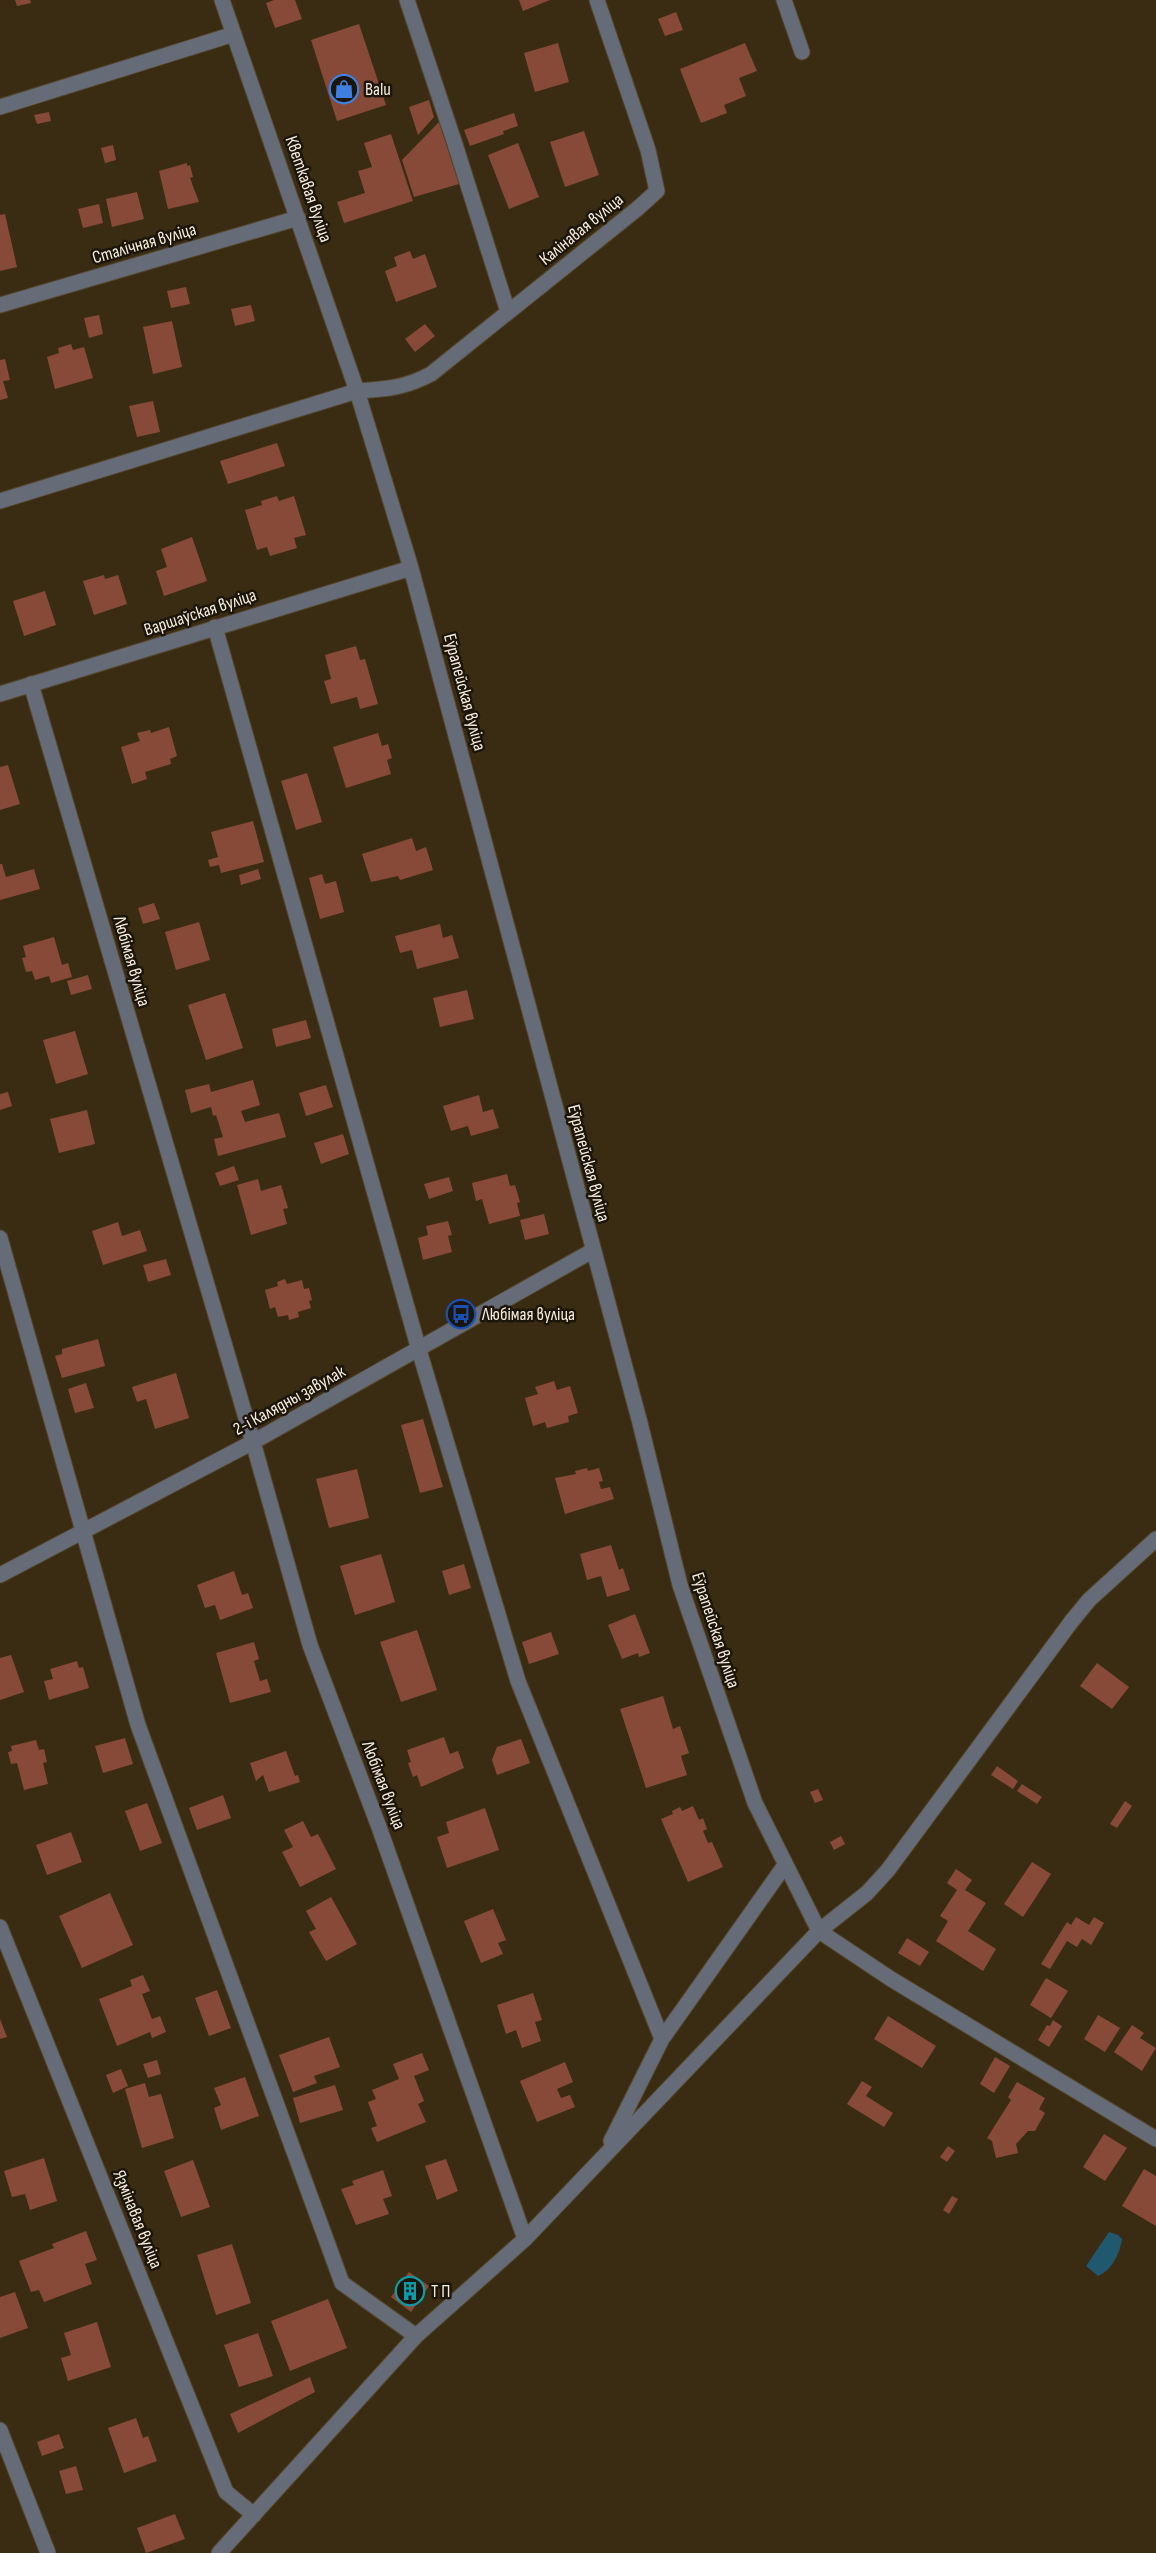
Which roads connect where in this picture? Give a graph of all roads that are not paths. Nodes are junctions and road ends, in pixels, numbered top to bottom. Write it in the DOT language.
graph roads {
  1 [pos="222,0"];
  2 [pos="407,0"];
  3 [pos="597,0"];
  4 [pos="784,0"];
  5 [pos="234,34"];
  6 [pos="802,52"];
  7 [pos="0,107"];
  8 [pos="298,218"];
  9 [pos="0,305"];
  10 [pos="508,312"];
  11 [pos="357,391"];
  12 [pos="0,501"];
  13 [pos="411,568"];
  14 [pos="215,627"];
  15 [pos="31,684"];
  16 [pos="0,694"];
  17 [pos="0,1238"];
  18 [pos="592,1251"];
  19 [pos="419,1350"];
  20 [pos="253,1442"];
  21 [pos="83,1530"];
  22 [pos="1156,1539"];
  23 [pos="0,1575"];
  24 [pos="785,1865"];
  25 [pos="0,1927"];
  26 [pos="819,1931"];
  27 [pos="662,2039"];
  28 [pos="1156,2139"];
  29 [pos="604,2155"];
  30 [pos="525,2239"];
  31 [pos="416,2336"];
  32 [pos="0,2430"];
  33 [pos="254,2515"];
  34 [pos="48,2553"];
  35 [pos="219,2553"];
  1 -- 5 [label="street, Кветкавая вуліца"];
  2 -- 10 [label="street"];
  3 -- 10 [label="street, Калінавая вуліца"];
  4 -- 6 [label="street"];
  5 -- 7 [label="street"];
  5 -- 8 [label="street, Кветкавая вуліца"];
  8 -- 9 [label="street, Сталічная вуліца"];
  8 -- 11 [label="street, Кветкавая вуліца"];
  10 -- 11 [label="street, Калінавая вуліца"];
  11 -- 12 [label="street, Калінавая вуліца"];
  11 -- 13 [label="street, Еўрапейская вуліца"];
  13 -- 14 [label="street, Варшаўская вуліца"];
  13 -- 18 [label="street, Еўрапейская вуліца"];
  14 -- 15 [label="street, Варшаўская вуліца"];
  14 -- 19 [label="street"];
  15 -- 16 [label="street, Варшаўская вуліца"];
  15 -- 20 [label="street, Любімая вуліца"];
  17 -- 21 [label="street"];
  18 -- 19 [label="street, 2-і Калядны завулак"];
  18 -- 24 [label="street, Еўрапейская вуліца"];
  19 -- 20 [label="street, 2-і Калядны завулак"];
  19 -- 27 [label="street"];
  20 -- 21 [label="street, 2-і Калядны завулак"];
  20 -- 30 [label="street, Любімая вуліца"];
  21 -- 23 [label="street, 2-і Калядны завулак"];
  21 -- 31 [label="street"];
  22 -- 26 [label="street"];
  24 -- 26 [label="street, Еўрапейская вуліца"];
  24 -- 27 [label="street"];
  25 -- 33 [label="street, Язмінавая вуліца"];
  26 -- 28 [label="street"];
  26 -- 29 [label="street"];
  27 -- 29 [label="street"];
  29 -- 30 [label="street"];
  30 -- 31 [label="street"];
  31 -- 33 [label="street"];
  32 -- 34 [label="street"];
  33 -- 35 [label="street"];
}
